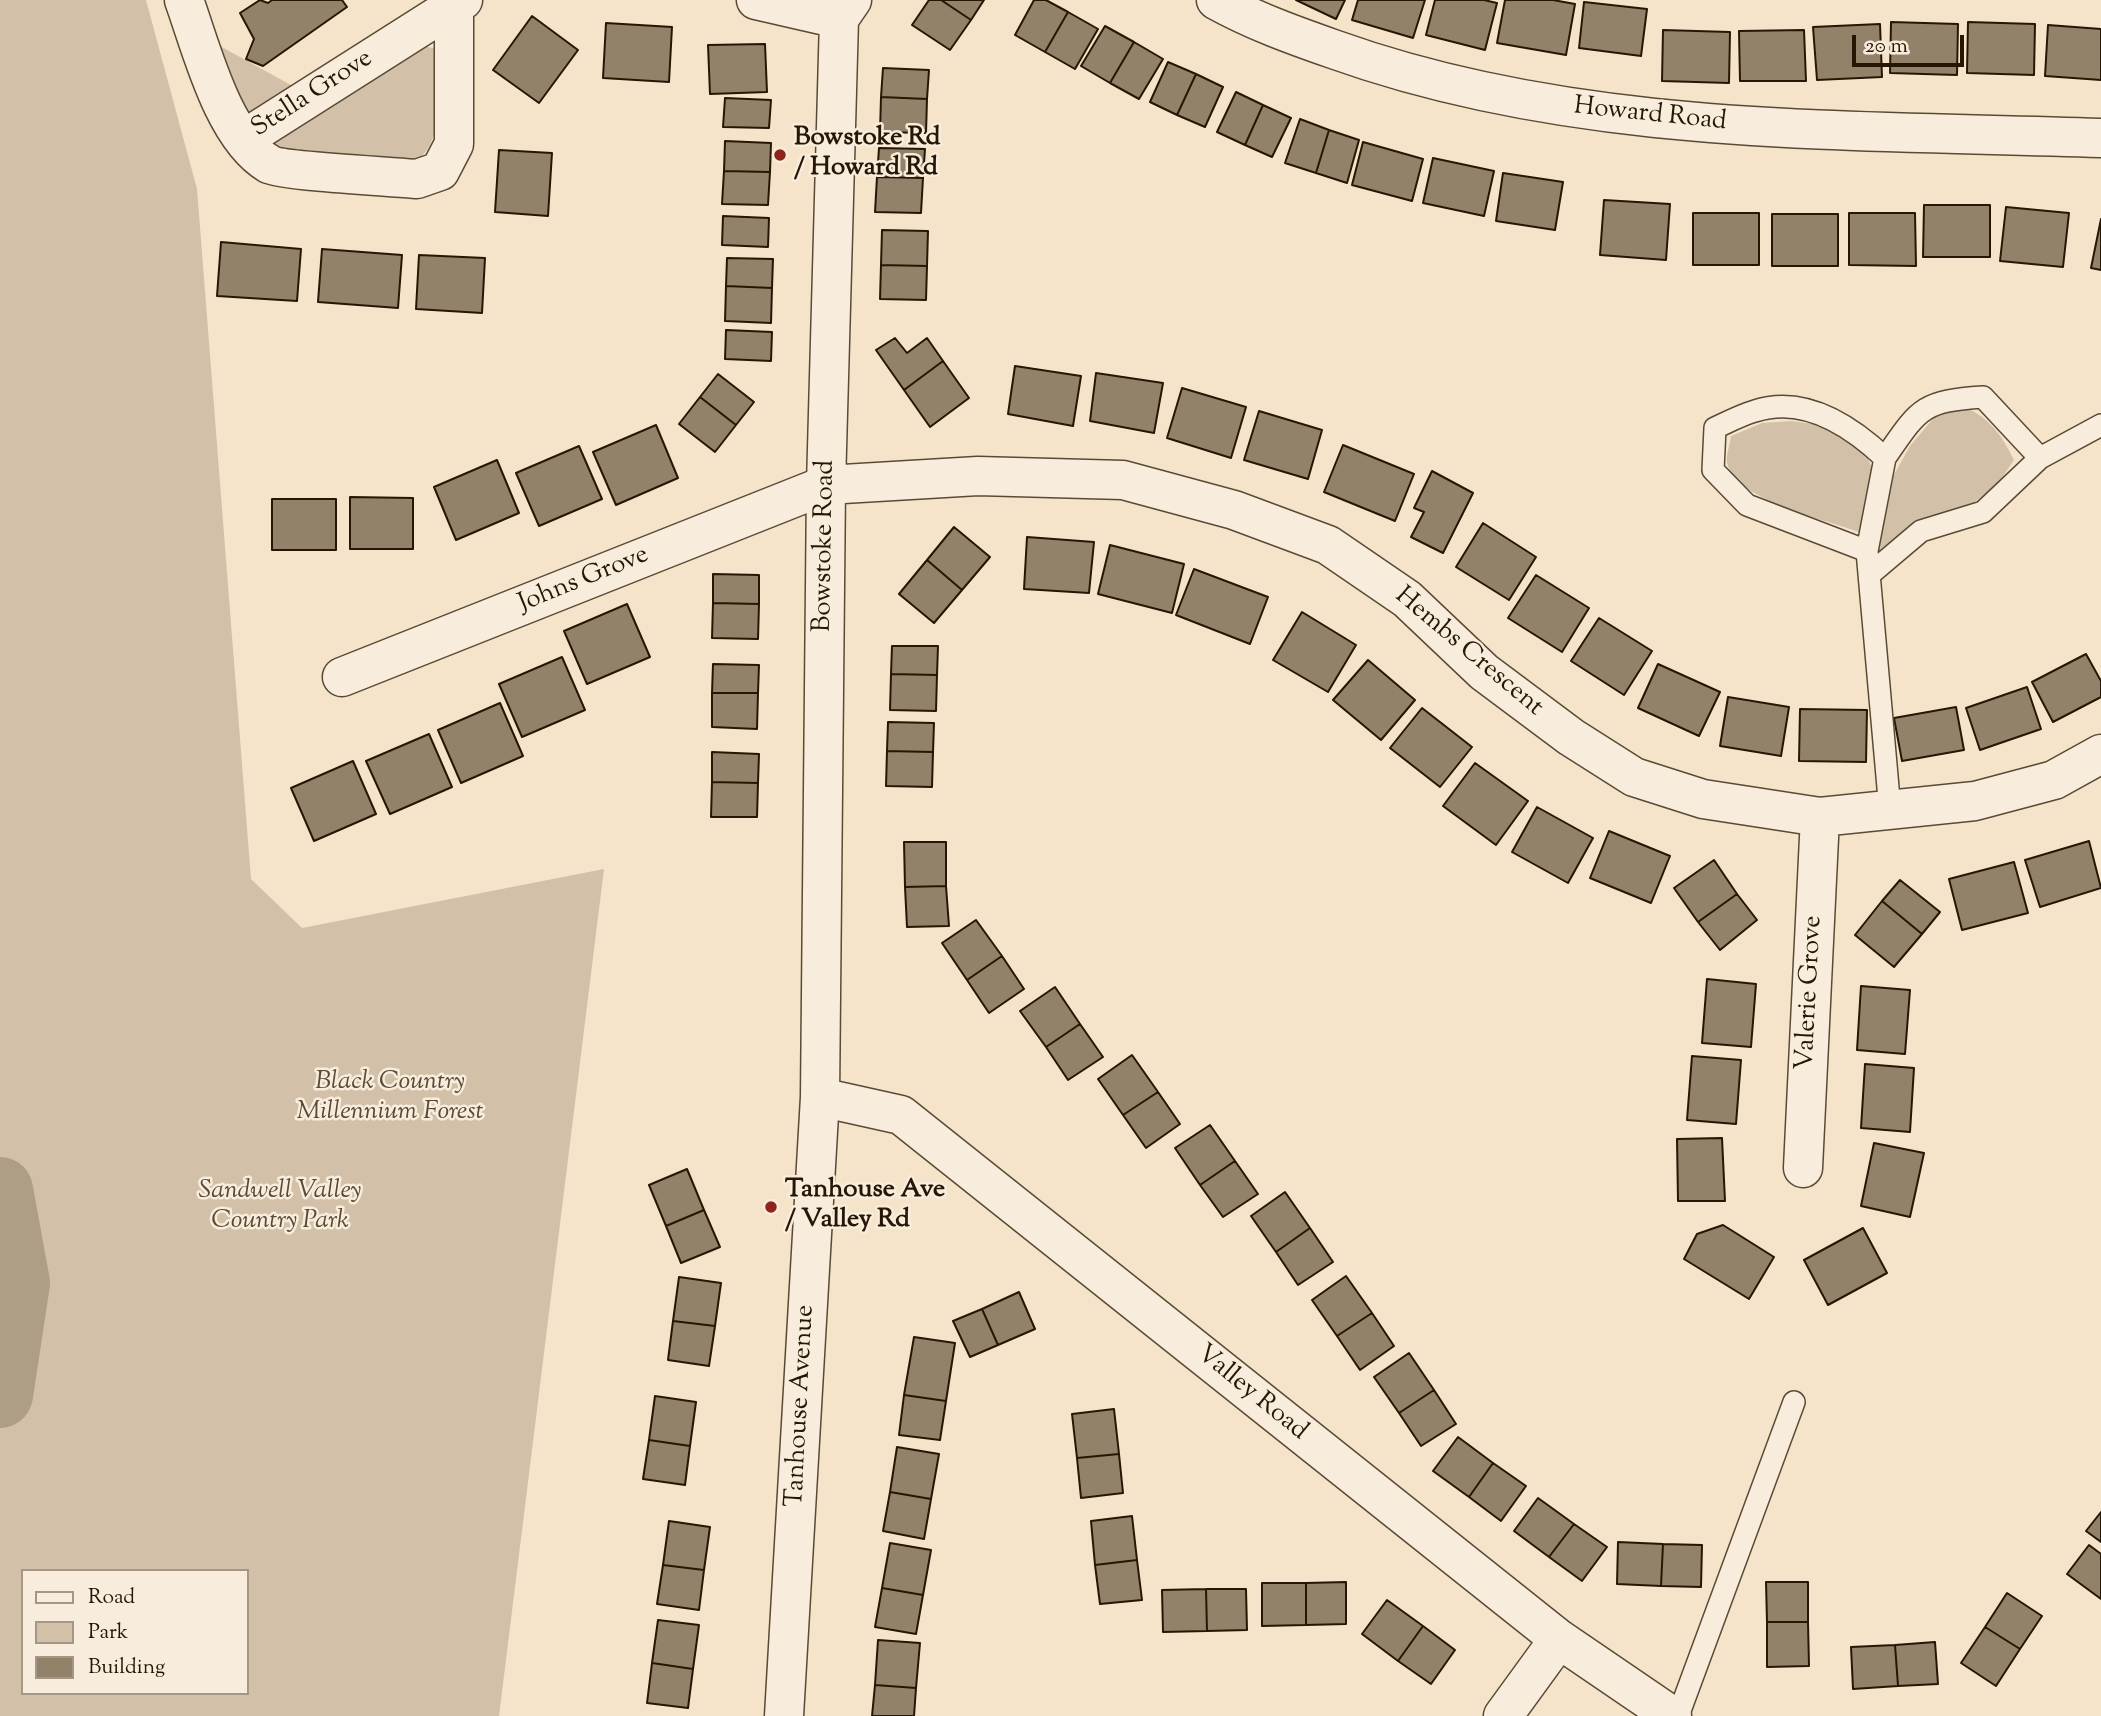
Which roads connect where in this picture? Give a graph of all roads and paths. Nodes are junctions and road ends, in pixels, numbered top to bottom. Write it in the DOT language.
graph roads {
  1 [pos="184,0"];
  2 [pos="756,0"];
  3 [pos="1216,0"];
  4 [pos="458,2"];
  5 [pos="845,9"];
  6 [pos="2101,138"];
  7 [pos="244,139"];
  8 [pos="2101,425"];
  9 [pos="1885,458"];
  10 [pos="2040,458"];
  11 [pos="826,485"];
  12 [pos="1867,551"];
  13 [pos="1869,575"];
  14 [pos="342,677"];
  15 [pos="2101,754"];
  16 [pos="1889,810"];
  17 [pos="1819,817"];
  18 [pos="820,1097"];
  19 [pos="1803,1168"];
  20 [pos="1794,1402"];
  21 [pos="1559,1639"];
  22 [pos="784,1716"];
  23 [pos="1503,1716"];
  24 [pos="1672,1716"];
  25 [pos="1678,1716"];
  1 -- 7 [label="street"];
  2 -- 5 [label="street"];
  3 -- 6 [label="street, Howard Road"];
  4 -- 7 [label="street, Stella Grove"];
  4 -- 7 [label="street, Stella Grove"];
  5 -- 11 [label="street, Bowstoke Road"];
  8 -- 10 [label="lane"];
  9 -- 10 [label="lane"];
  9 -- 12 [label="lane"];
  9 -- 12 [label="lane"];
  10 -- 13 [label="lane"];
  11 -- 14 [label="street, Johns Grove"];
  11 -- 17 [label="street, Hembs Crescent"];
  11 -- 18 [label="street, Bowstoke Road"];
  12 -- 13 [label="lane"];
  13 -- 16 [label="lane"];
  15 -- 16 [label="street, Hembs Crescent"];
  16 -- 17 [label="street, Hembs Crescent"];
  17 -- 19 [label="street, Valerie Grove"];
  18 -- 21 [label="street, Valley Road"];
  18 -- 22 [label="street, Tanhouse Avenue"];
  20 -- 25 [label="lane"];
  21 -- 23 [label="street"];
  21 -- 24 [label="street, Valley Road"];
}
